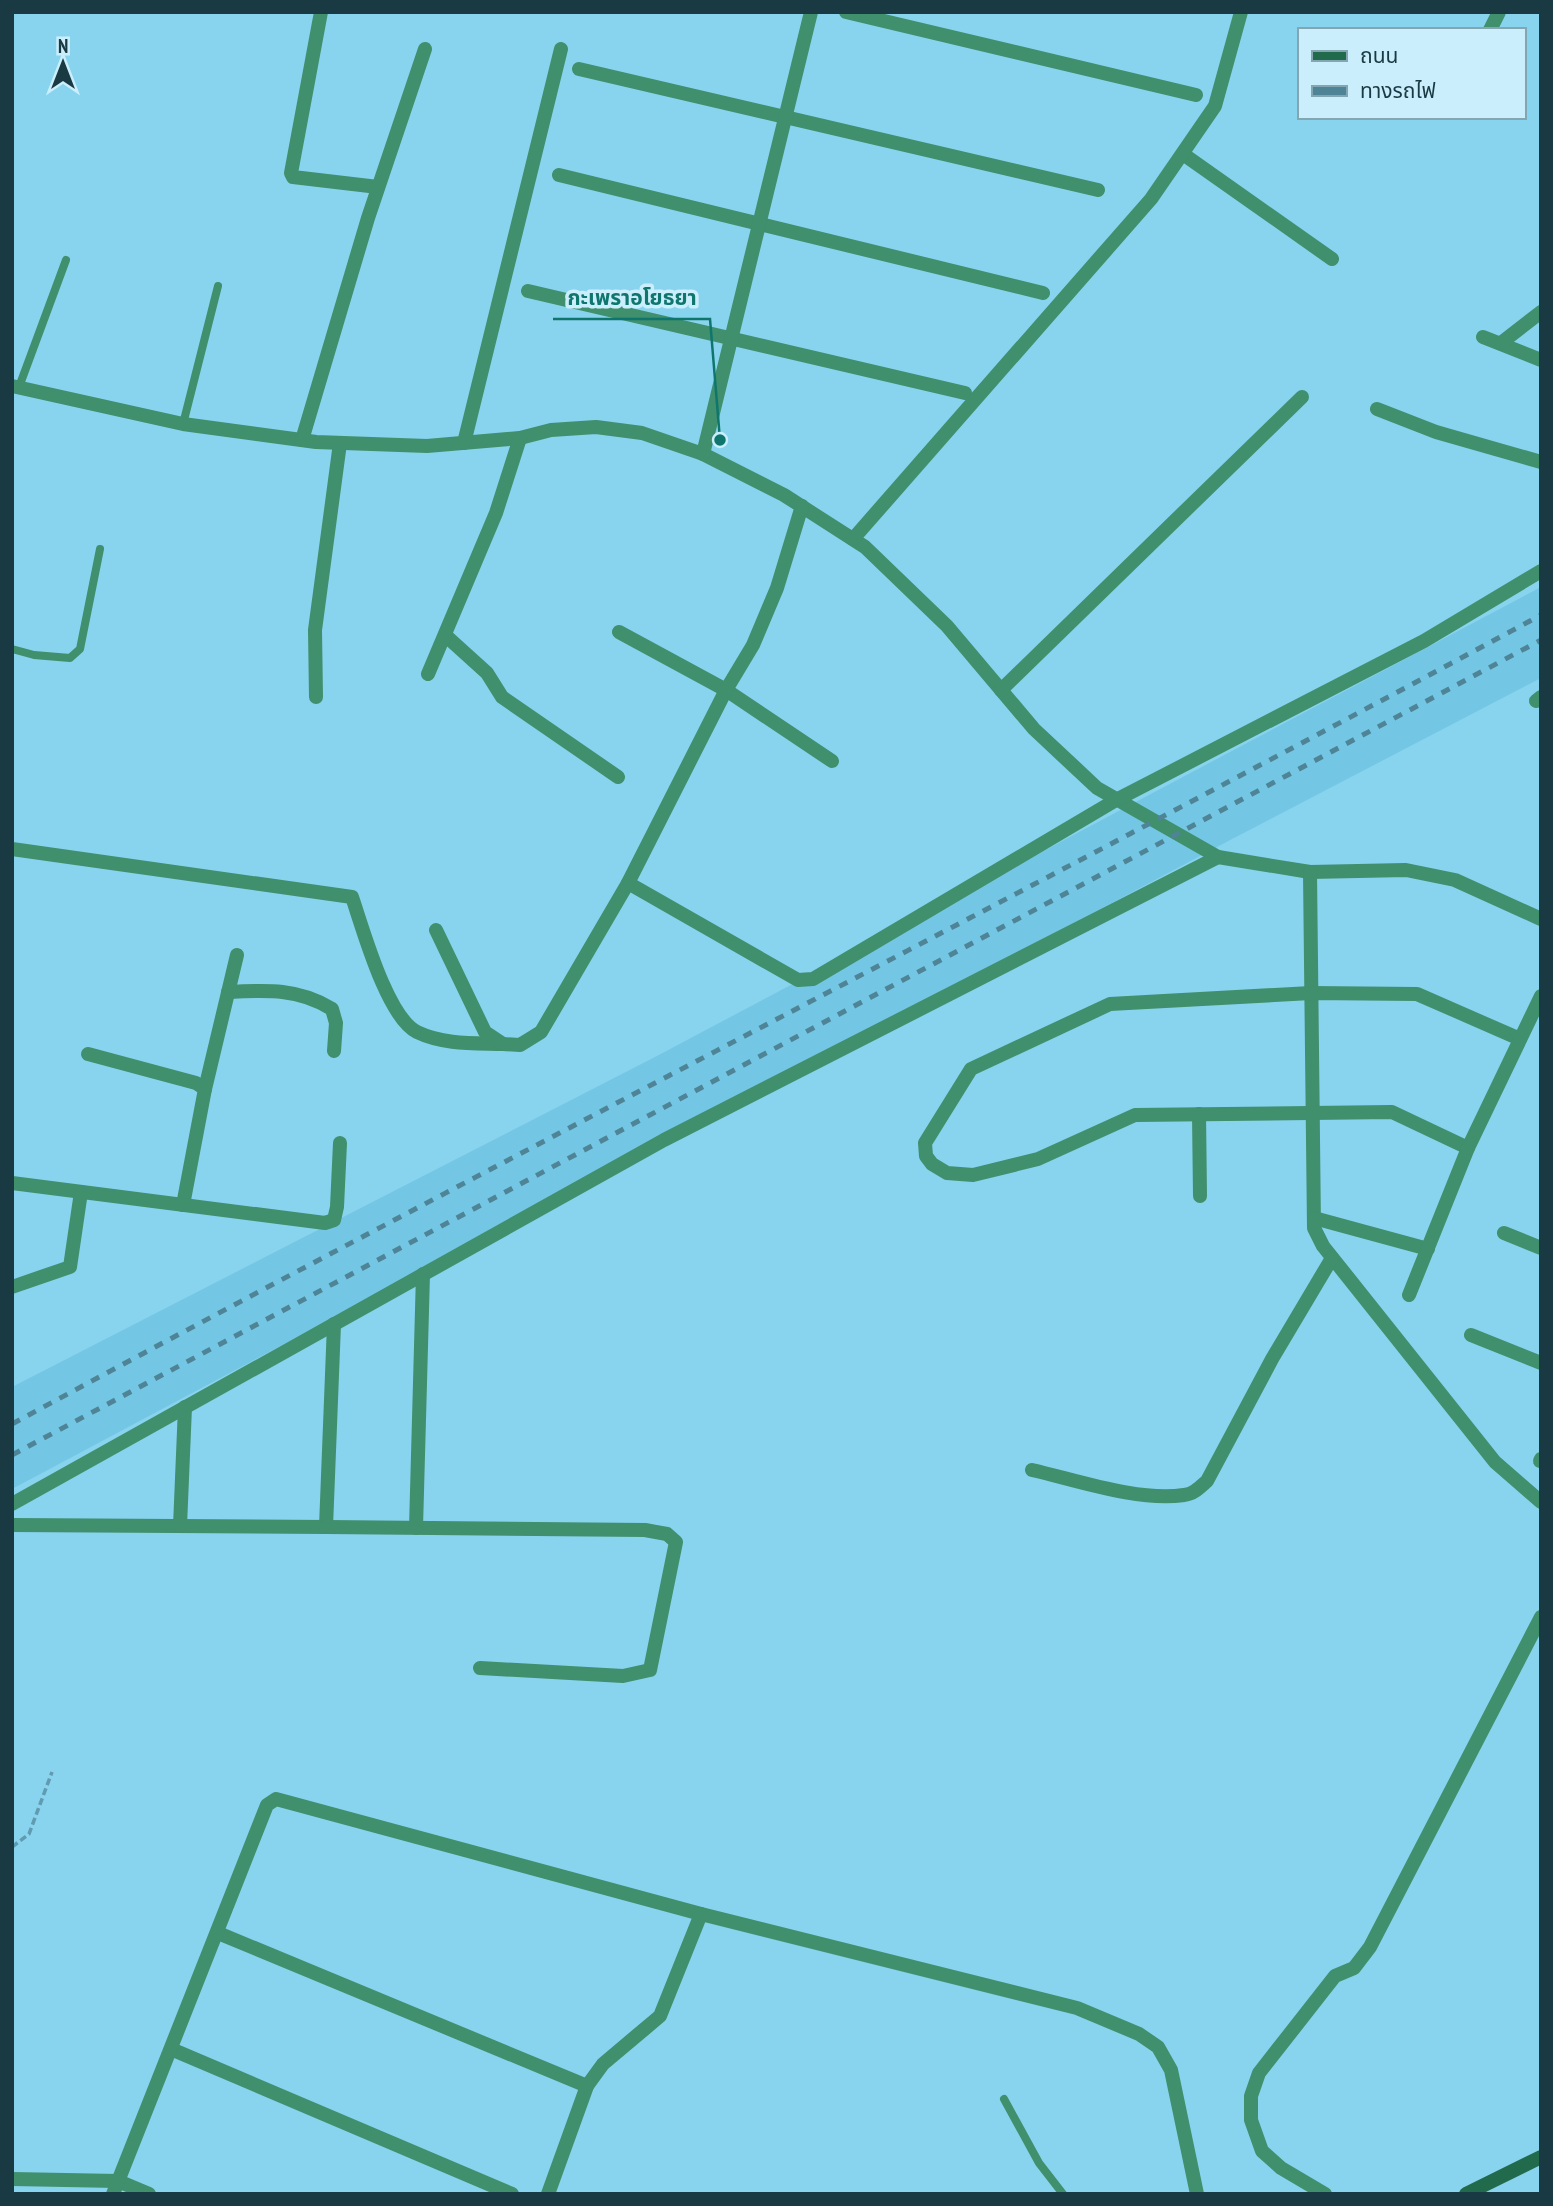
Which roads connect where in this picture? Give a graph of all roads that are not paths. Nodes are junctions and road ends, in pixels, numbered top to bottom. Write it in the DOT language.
graph roads {
  1 [pos="321,12"];
  2 [pos="811,12"];
  3 [pos="846,12"];
  4 [pos="1241,12"];
  5 [pos="1499,12"];
  6 [pos="1491,28"];
  7 [pos="425,49"];
  8 [pos="561,49"];
  9 [pos="579,69"];
  10 [pos="1196,95"];
  11 [pos="785,117"];
  12 [pos="1183,154"];
  13 [pos="559,175"];
  14 [pos="378,187"];
  15 [pos="1098,190"];
  16 [pos="758,222"];
  17 [pos="1332,259"];
  18 [pos="66,260"];
  19 [pos="218,286"];
  20 [pos="528,291"];
  21 [pos="1042,293"];
  22 [pos="1541,312"];
  23 [pos="1483,337"];
  24 [pos="730,338"];
  25 [pos="1501,342"];
  26 [pos="1541,360"];
  27 [pos="16,386"];
  28 [pos="965,393"];
  29 [pos="1302,397"];
  30 [pos="1377,409"];
  31 [pos="183,424"];
  32 [pos="520,438"];
  33 [pos="302,440"];
  34 [pos="340,443"];
  35 [pos="464,443"];
  36 [pos="703,454"];
  37 [pos="1541,462"];
  38 [pos="802,506"];
  39 [pos="853,539"];
  40 [pos="100,549"];
  41 [pos="1541,570"];
  42 [pos="619,632"];
  43 [pos="445,635"];
  44 [pos="12,649"];
  45 [pos="428,674"];
  46 [pos="726,690"];
  47 [pos="1001,690"];
  48 [pos="316,697"];
  49 [pos="832,761"];
  50 [pos="618,778"];
  51 [pos="1116,800"];
  52 [pos="12,849"];
  53 [pos="1217,857"];
  54 [pos="1310,872"];
  55 [pos="628,883"];
  56 [pos="1541,919"];
  57 [pos="436,930"];
  58 [pos="237,955"];
  59 [pos="228,992"];
  60 [pos="1311,993"];
  61 [pos="1541,996"];
  62 [pos="1520,1039"];
  63 [pos="503,1044"];
  64 [pos="334,1051"];
  65 [pos="88,1054"];
  66 [pos="205,1089"];
  67 [pos="1313,1112"];
  68 [pos="1199,1114"];
  69 [pos="340,1143"];
  70 [pos="1468,1148"];
  71 [pos="12,1183"];
  72 [pos="80,1192"];
  73 [pos="1200,1195"];
  74 [pos="183,1205"];
  75 [pos="1314,1218"];
  76 [pos="1504,1233"];
  77 [pos="1541,1248"];
  78 [pos="1428,1249"];
  79 [pos="1332,1258"];
  80 [pos="423,1274"];
  81 [pos="12,1287"];
  82 [pos="1409,1295"];
  83 [pos="334,1324"];
  84 [pos="1471,1335"];
  85 [pos="1541,1363"];
  86 [pos="185,1407"];
  87 [pos="1032,1470"];
  88 [pos="1541,1502"];
  89 [pos="12,1504"];
  90 [pos="12,1525"];
  91 [pos="180,1526"];
  92 [pos="326,1527"];
  93 [pos="416,1528"];
  94 [pos="1541,1617"];
  95 [pos="480,1668"];
  96 [pos="701,1914"];
  97 [pos="218,1933"];
  98 [pos="171,2049"];
  99 [pos="587,2086"];
  100 [pos="1004,2099"];
  101 [pos="1541,2157"];
  102 [pos="12,2179"];
  103 [pos="115,2187"];
  104 [pos="149,2194"];
  105 [pos="512,2194"];
  106 [pos="548,2194"];
  107 [pos="1063,2194"];
  108 [pos="1197,2194"];
  109 [pos="1325,2194"];
  110 [pos="1466,2194"];
  1 -- 14 [label="street"];
  2 -- 11 [label="street"];
  3 -- 10 [label="street"];
  4 -- 12 [label="street"];
  5 -- 6 [label="street"];
  7 -- 14 [label="street"];
  8 -- 35 [label="street"];
  9 -- 11 [label="street"];
  11 -- 15 [label="street"];
  11 -- 16 [label="street"];
  12 -- 17 [label="street"];
  12 -- 39 [label="street"];
  13 -- 16 [label="street"];
  14 -- 33 [label="street"];
  16 -- 21 [label="street"];
  16 -- 24 [label="street"];
  18 -- 27 [label="lane"];
  19 -- 31 [label="lane"];
  20 -- 24 [label="street"];
  22 -- 25 [label="street"];
  23 -- 25 [label="street"];
  24 -- 28 [label="street"];
  24 -- 36 [label="street"];
  25 -- 26 [label="street"];
  27 -- 31 [label="street"];
  29 -- 47 [label="street"];
  30 -- 37 [label="street"];
  31 -- 33 [label="street"];
  32 -- 35 [label="street"];
  32 -- 36 [label="street"];
  32 -- 43 [label="street"];
  33 -- 34 [label="street"];
  34 -- 35 [label="street"];
  34 -- 48 [label="street"];
  36 -- 38 [label="street"];
  38 -- 39 [label="street"];
  38 -- 46 [label="street"];
  39 -- 47 [label="street"];
  40 -- 44 [label="lane"];
  41 -- 51 [label="street"];
  42 -- 46 [label="street"];
  43 -- 45 [label="street"];
  43 -- 50 [label="street"];
  46 -- 49 [label="street"];
  46 -- 55 [label="street"];
  47 -- 51 [label="street"];
  51 -- 53 [label="street"];
  51 -- 55 [label="street"];
  52 -- 63 [label="street"];
  53 -- 54 [label="street"];
  53 -- 80 [label="street"];
  54 -- 56 [label="street"];
  54 -- 60 [label="street"];
  55 -- 63 [label="street"];
  57 -- 63 [label="street"];
  58 -- 59 [label="street"];
  59 -- 64 [label="street"];
  59 -- 66 [label="street"];
  60 -- 62 [label="street"];
  60 -- 67 [label="street"];
  60 -- 68 [label="street"];
  61 -- 62 [label="street"];
  62 -- 70 [label="street"];
  65 -- 66 [label="street"];
  66 -- 74 [label="street"];
  67 -- 68 [label="street"];
  67 -- 70 [label="street"];
  67 -- 75 [label="street"];
  68 -- 73 [label="street"];
  69 -- 74 [label="street"];
  70 -- 78 [label="street"];
  71 -- 72 [label="street"];
  72 -- 74 [label="street"];
  72 -- 81 [label="street"];
  75 -- 78 [label="street"];
  75 -- 79 [label="street"];
  76 -- 77 [label="street"];
  78 -- 82 [label="street"];
  79 -- 87 [label="street"];
  79 -- 88 [label="street"];
  80 -- 83 [label="street"];
  80 -- 93 [label="street"];
  83 -- 86 [label="street"];
  83 -- 92 [label="street"];
  84 -- 85 [label="street"];
  86 -- 89 [label="street"];
  86 -- 91 [label="street"];
  90 -- 91 [label="street"];
  91 -- 92 [label="street"];
  92 -- 93 [label="street"];
  93 -- 95 [label="street"];
  94 -- 109 [label="street"];
  96 -- 97 [label="street"];
  96 -- 99 [label="street"];
  96 -- 108 [label="street"];
  97 -- 98 [label="street"];
  97 -- 99 [label="street"];
  98 -- 103 [label="street"];
  98 -- 105 [label="street"];
  99 -- 106 [label="street"];
  100 -- 107 [label="lane"];
  101 -- 110 [label="main road"];
  102 -- 103 [label="street"];
  103 -- 104 [label="street"];
}
